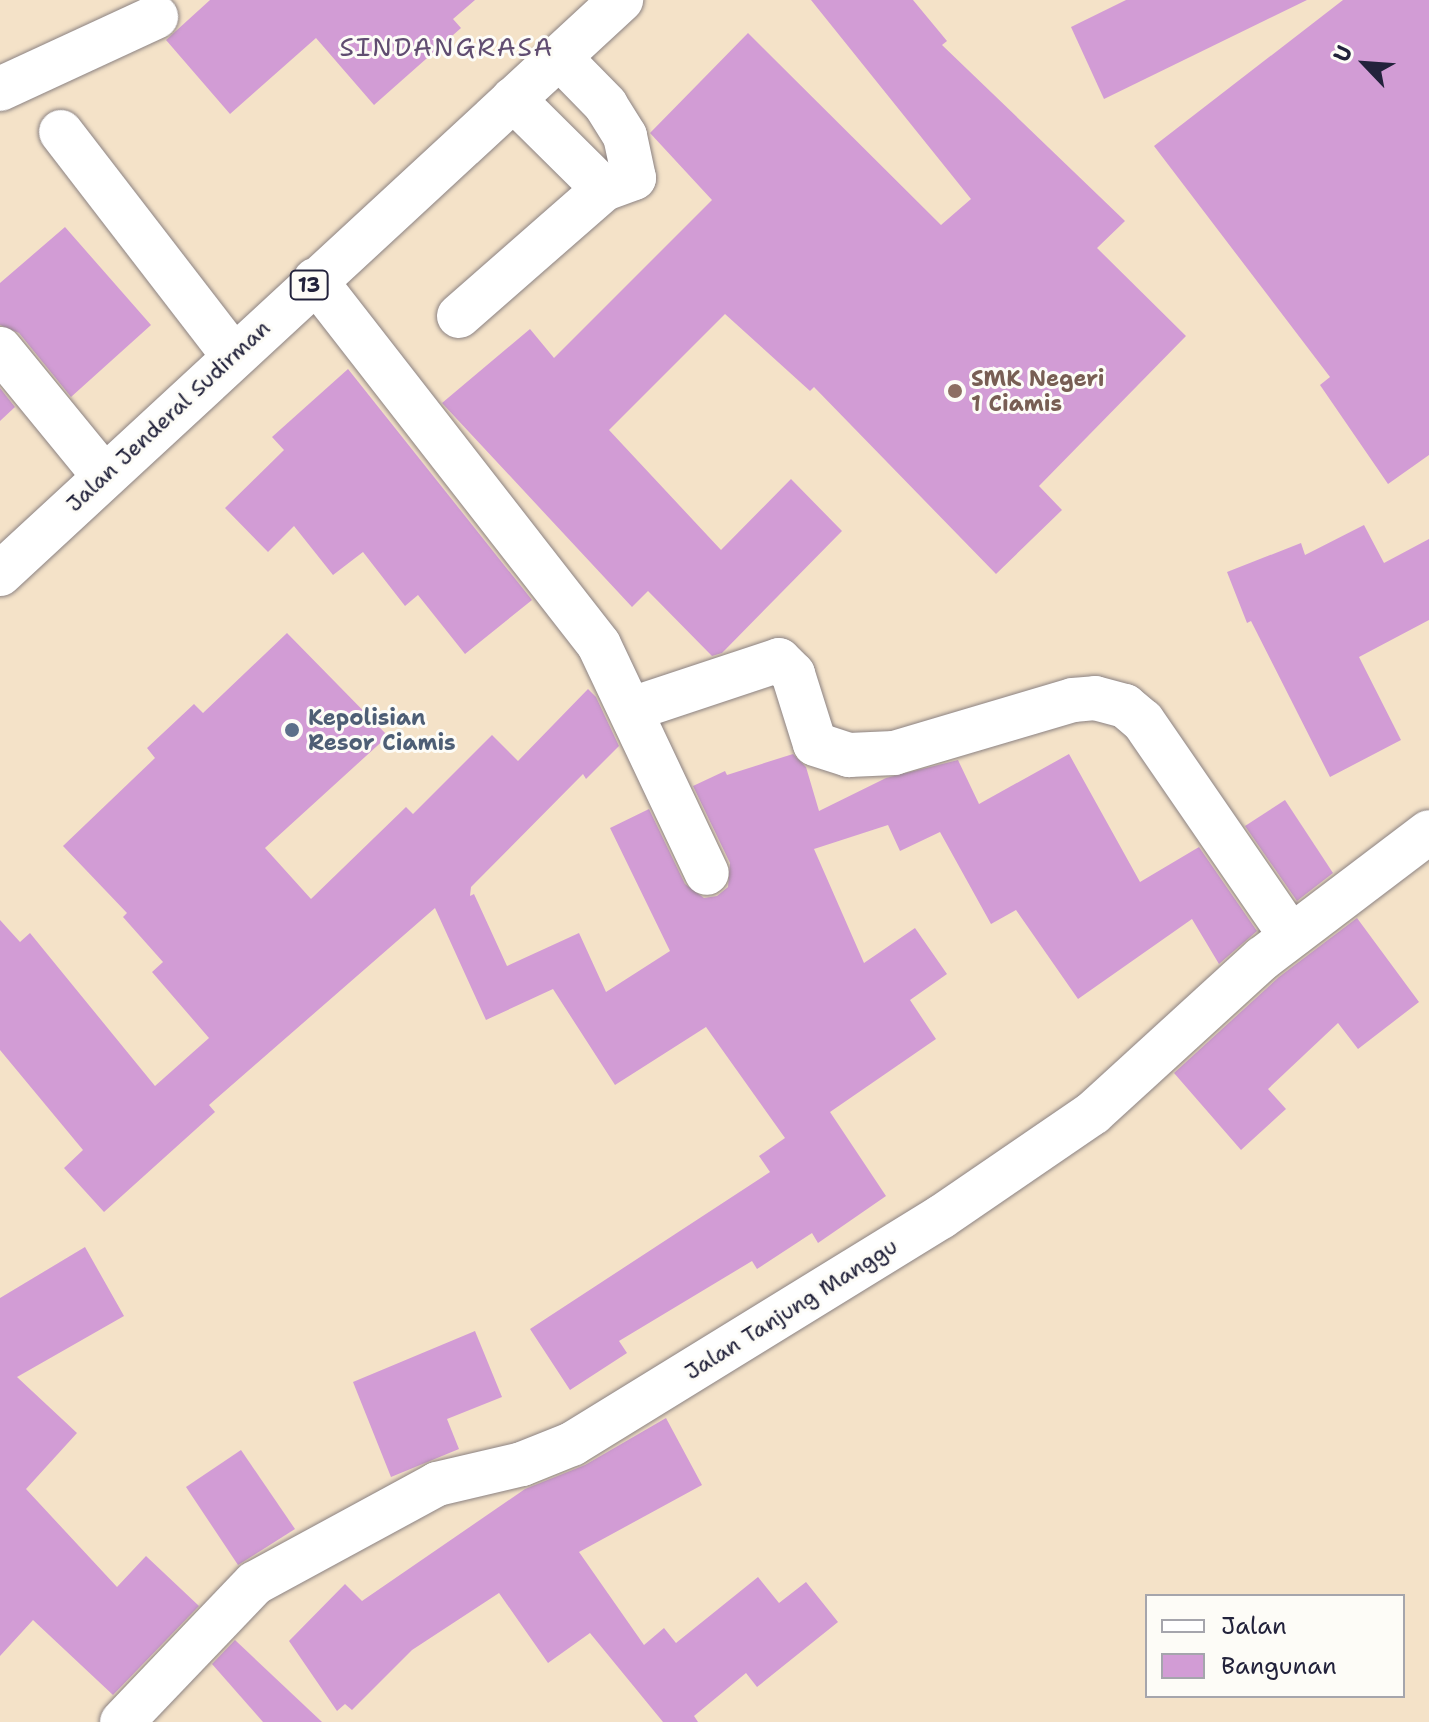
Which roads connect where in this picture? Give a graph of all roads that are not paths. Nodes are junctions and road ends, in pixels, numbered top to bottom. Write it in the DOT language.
graph roads {
  1 [pos="621,0"];
  2 [pos="156,17"];
  3 [pos="559,57"];
  4 [pos="0,89"];
  5 [pos="513,99"];
  6 [pos="61,132"];
  7 [pos="604,189"];
  8 [pos="315,280"];
  9 [pos="459,316"];
  10 [pos="0,349"];
  11 [pos="233,355"];
  12 [pos="103,475"];
  13 [pos="0,574"];
  14 [pos="632,709"];
  15 [pos="1429,832"];
  16 [pos="707,873"];
  17 [pos="1291,936"];
  18 [pos="122,1722"];
  1 -- 3 [label="main road, Jalan Jenderal Sudirman / 13"];
  2 -- 4 [label="main road"];
  3 -- 5 [label="main road, Jalan Jenderal Sudirman / 13"];
  3 -- 7 [label="main road"];
  5 -- 7 [label="main road"];
  5 -- 8 [label="main road, Jalan Jenderal Sudirman / 13"];
  6 -- 11 [label="main road"];
  7 -- 9 [label="main road"];
  8 -- 11 [label="main road, Jalan Jenderal Sudirman / 13"];
  8 -- 14 [label="main road"];
  10 -- 12 [label="main road"];
  11 -- 12 [label="main road, Jalan Jenderal Sudirman / 13"];
  12 -- 13 [label="main road, Jalan Jenderal Sudirman / 13"];
  14 -- 16 [label="main road"];
  14 -- 17 [label="main road"];
  15 -- 17 [label="main road, Jalan Tanjung Manggu"];
  17 -- 18 [label="main road, Jalan Tanjung Manggu"];
}
